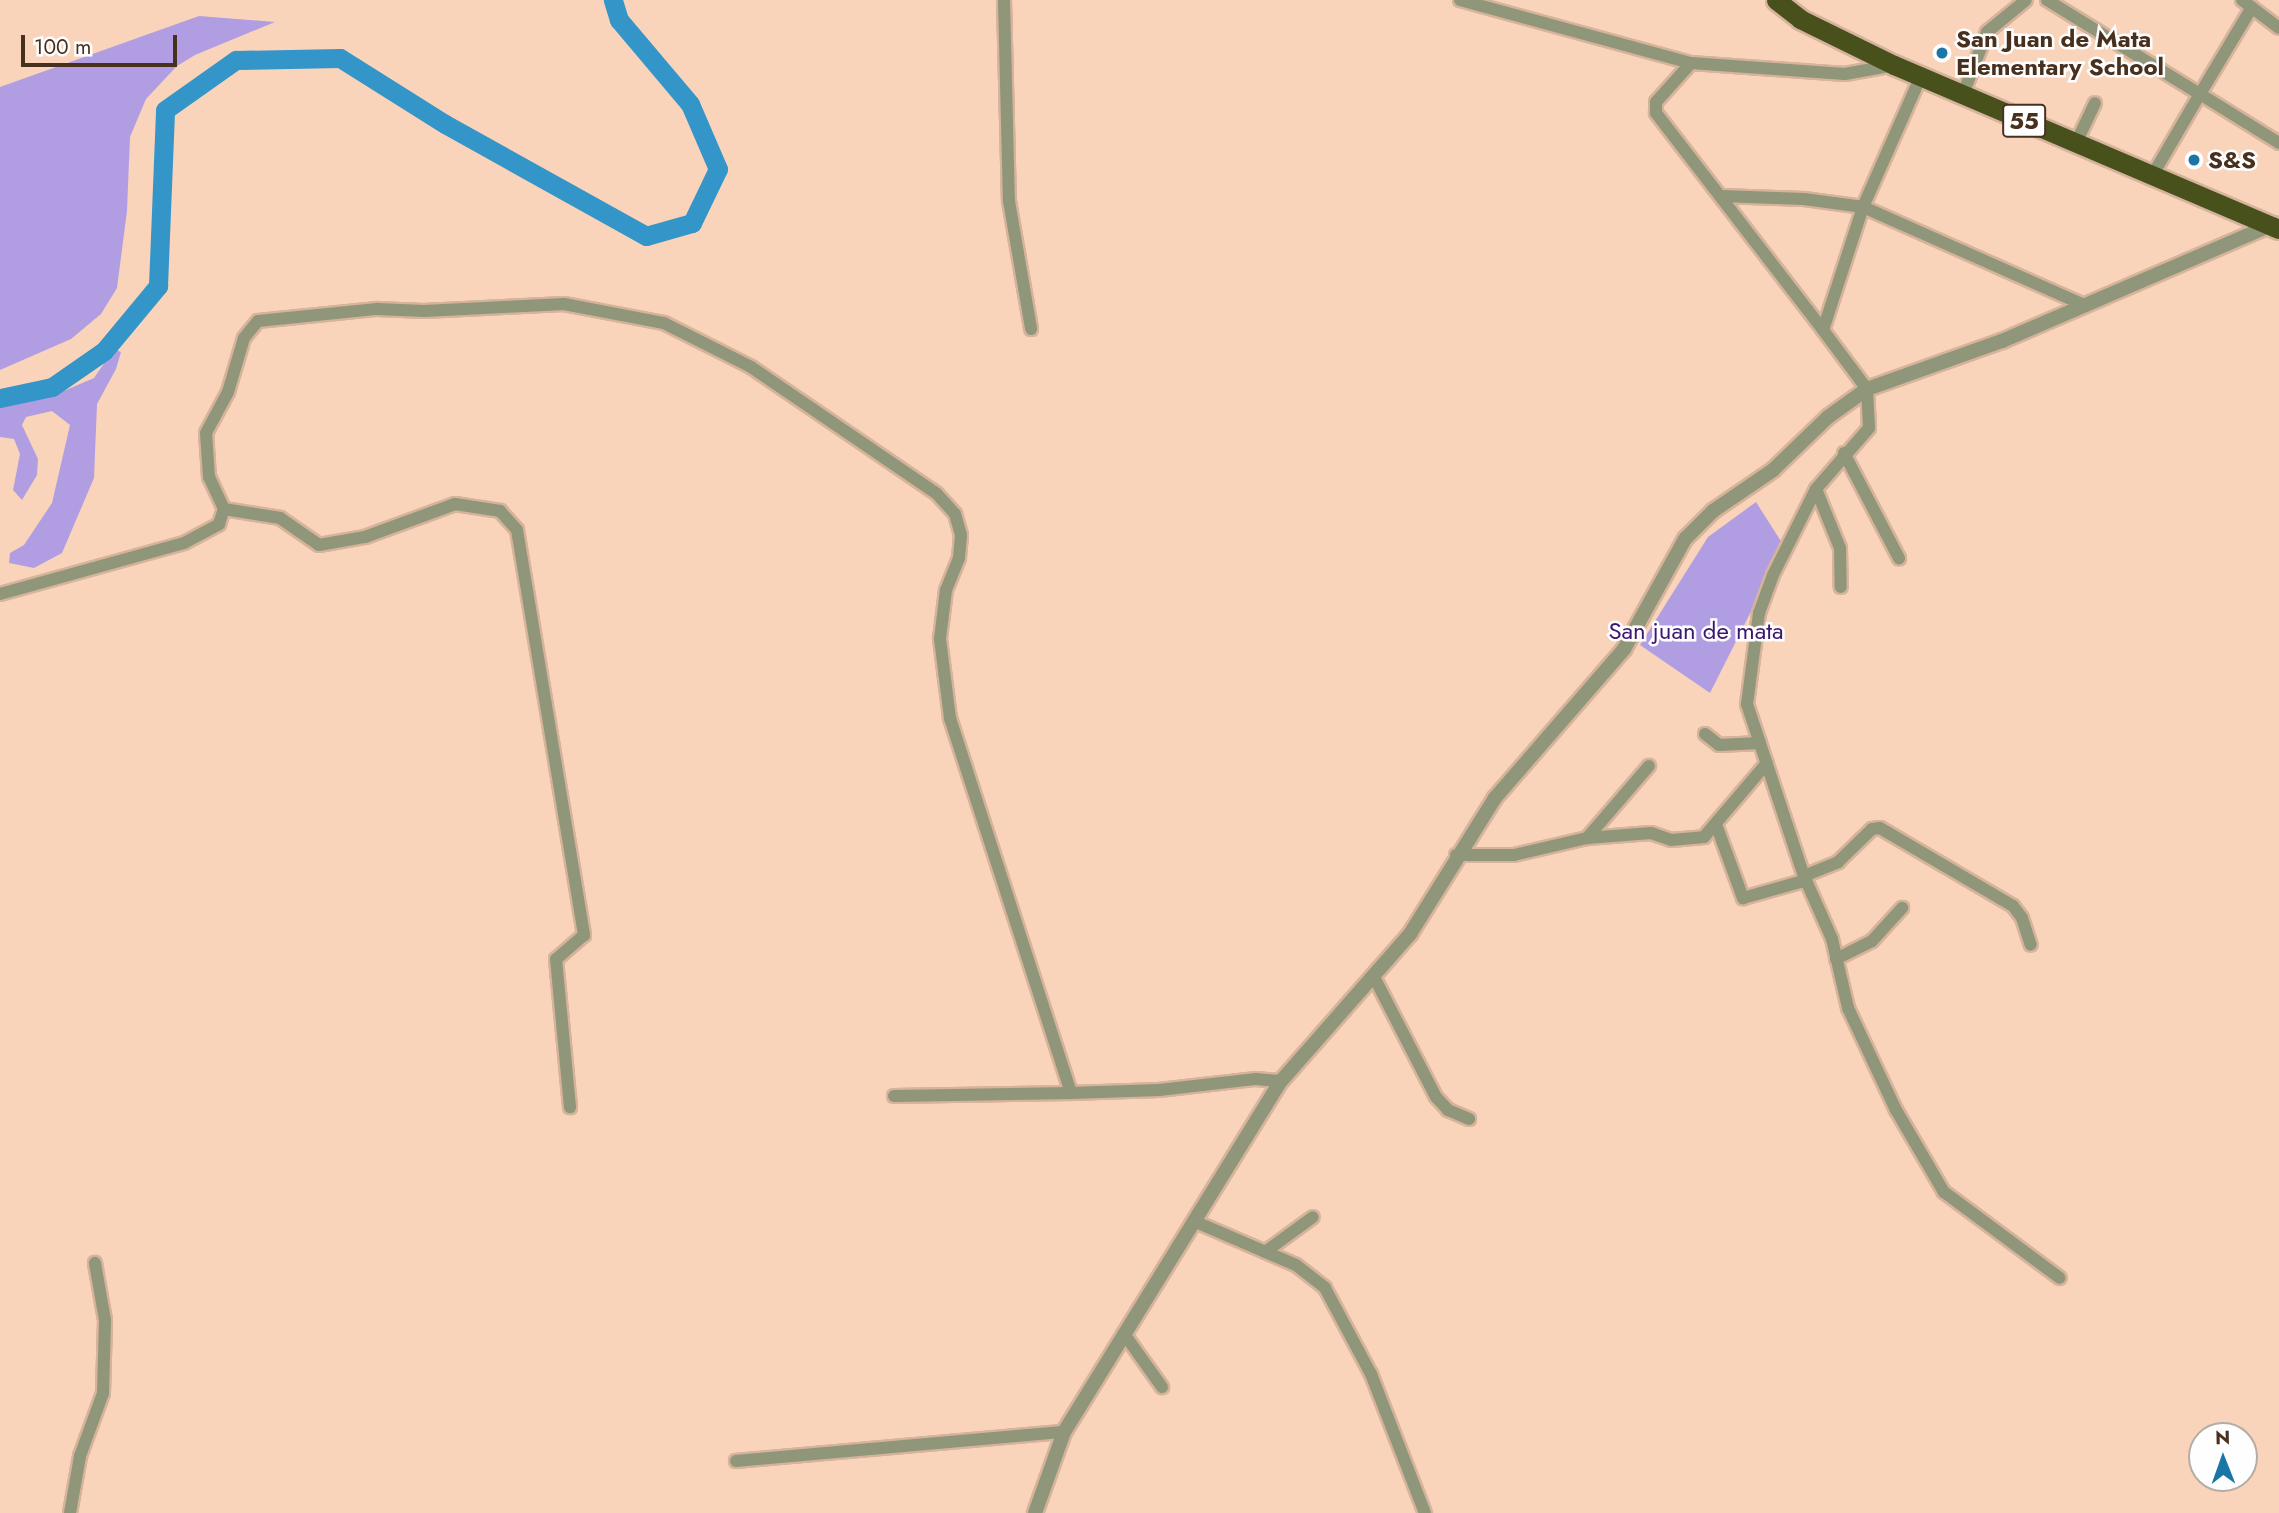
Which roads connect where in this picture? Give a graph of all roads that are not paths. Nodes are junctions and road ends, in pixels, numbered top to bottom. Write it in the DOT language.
graph roads {
  1 [pos="1004,0"];
  2 [pos="1460,0"];
  3 [pos="1776,0"];
  4 [pos="2026,0"];
  5 [pos="2047,0"];
  6 [pos="2247,4"];
  7 [pos="2279,28"];
  8 [pos="1691,63"];
  9 [pos="1894,65"];
  10 [pos="1922,76"];
  11 [pos="1963,94"];
  12 [pos="2200,94"];
  13 [pos="2095,103"];
  14 [pos="2076,143"];
  15 [pos="2279,143"];
  16 [pos="2152,176"];
  17 [pos="1722,196"];
  18 [pos="1863,207"];
  19 [pos="2276,226"];
  20 [pos="2084,305"];
  21 [pos="1031,329"];
  22 [pos="1823,330"];
  23 [pos="1867,389"];
  24 [pos="1844,453"];
  25 [pos="1816,489"];
  26 [pos="223,509"];
  27 [pos="1899,558"];
  28 [pos="1841,587"];
  29 [pos="0,594"];
  30 [pos="1705,734"];
  31 [pos="1760,743"];
  32 [pos="1767,763"];
  33 [pos="1649,766"];
  34 [pos="1717,827"];
  35 [pos="1587,838"];
  36 [pos="1456,855"];
  37 [pos="1806,878"];
  38 [pos="1902,908"];
  39 [pos="2031,945"];
  40 [pos="1836,959"];
  41 [pos="1373,975"];
  42 [pos="1282,1082"];
  43 [pos="1071,1093"];
  44 [pos="894,1096"];
  45 [pos="570,1107"];
  46 [pos="1469,1119"];
  47 [pos="1313,1217"];
  48 [pos="1196,1222"];
  49 [pos="1265,1252"];
  50 [pos="95,1263"];
  51 [pos="2060,1278"];
  52 [pos="1125,1335"];
  53 [pos="1162,1387"];
  54 [pos="1064,1432"];
  55 [pos="736,1461"];
  56 [pos="70,1513"];
  57 [pos="1035,1513"];
  58 [pos="1424,1513"];
  1 -- 21 [label="street"];
  2 -- 8 [label="street"];
  3 -- 9 [label="highway, 55"];
  4 -- 11 [label="street"];
  5 -- 12 [label="street"];
  6 -- 7 [label="street"];
  6 -- 12 [label="street"];
  8 -- 9 [label="street"];
  8 -- 17 [label="street"];
  9 -- 10 [label="highway, 55"];
  10 -- 11 [label="highway, 55"];
  10 -- 18 [label="street"];
  11 -- 14 [label="highway, 55"];
  12 -- 15 [label="street"];
  12 -- 16 [label="street"];
  13 -- 14 [label="street"];
  14 -- 16 [label="highway, 55"];
  16 -- 19 [label="highway, 55"];
  17 -- 18 [label="street"];
  17 -- 22 [label="street"];
  18 -- 20 [label="street"];
  18 -- 22 [label="street"];
  19 -- 20 [label="street"];
  20 -- 23 [label="street"];
  22 -- 23 [label="street"];
  23 -- 24 [label="street"];
  23 -- 36 [label="street"];
  24 -- 25 [label="street"];
  24 -- 27 [label="street"];
  25 -- 28 [label="street"];
  25 -- 31 [label="street"];
  26 -- 29 [label="street"];
  26 -- 43 [label="street"];
  26 -- 45 [label="street"];
  30 -- 31 [label="street"];
  31 -- 32 [label="street"];
  32 -- 34 [label="street"];
  32 -- 37 [label="street"];
  33 -- 35 [label="street"];
  34 -- 35 [label="street"];
  34 -- 37 [label="street"];
  35 -- 36 [label="street"];
  36 -- 41 [label="street"];
  37 -- 39 [label="street"];
  37 -- 40 [label="street"];
  38 -- 40 [label="street"];
  40 -- 51 [label="street"];
  41 -- 42 [label="street"];
  41 -- 46 [label="street"];
  42 -- 43 [label="street"];
  42 -- 48 [label="street"];
  43 -- 44 [label="street"];
  47 -- 49 [label="street"];
  48 -- 49 [label="street"];
  48 -- 52 [label="street"];
  49 -- 58 [label="street"];
  50 -- 56 [label="street"];
  52 -- 53 [label="street"];
  52 -- 54 [label="street"];
  54 -- 55 [label="street"];
  54 -- 57 [label="street"];
}
